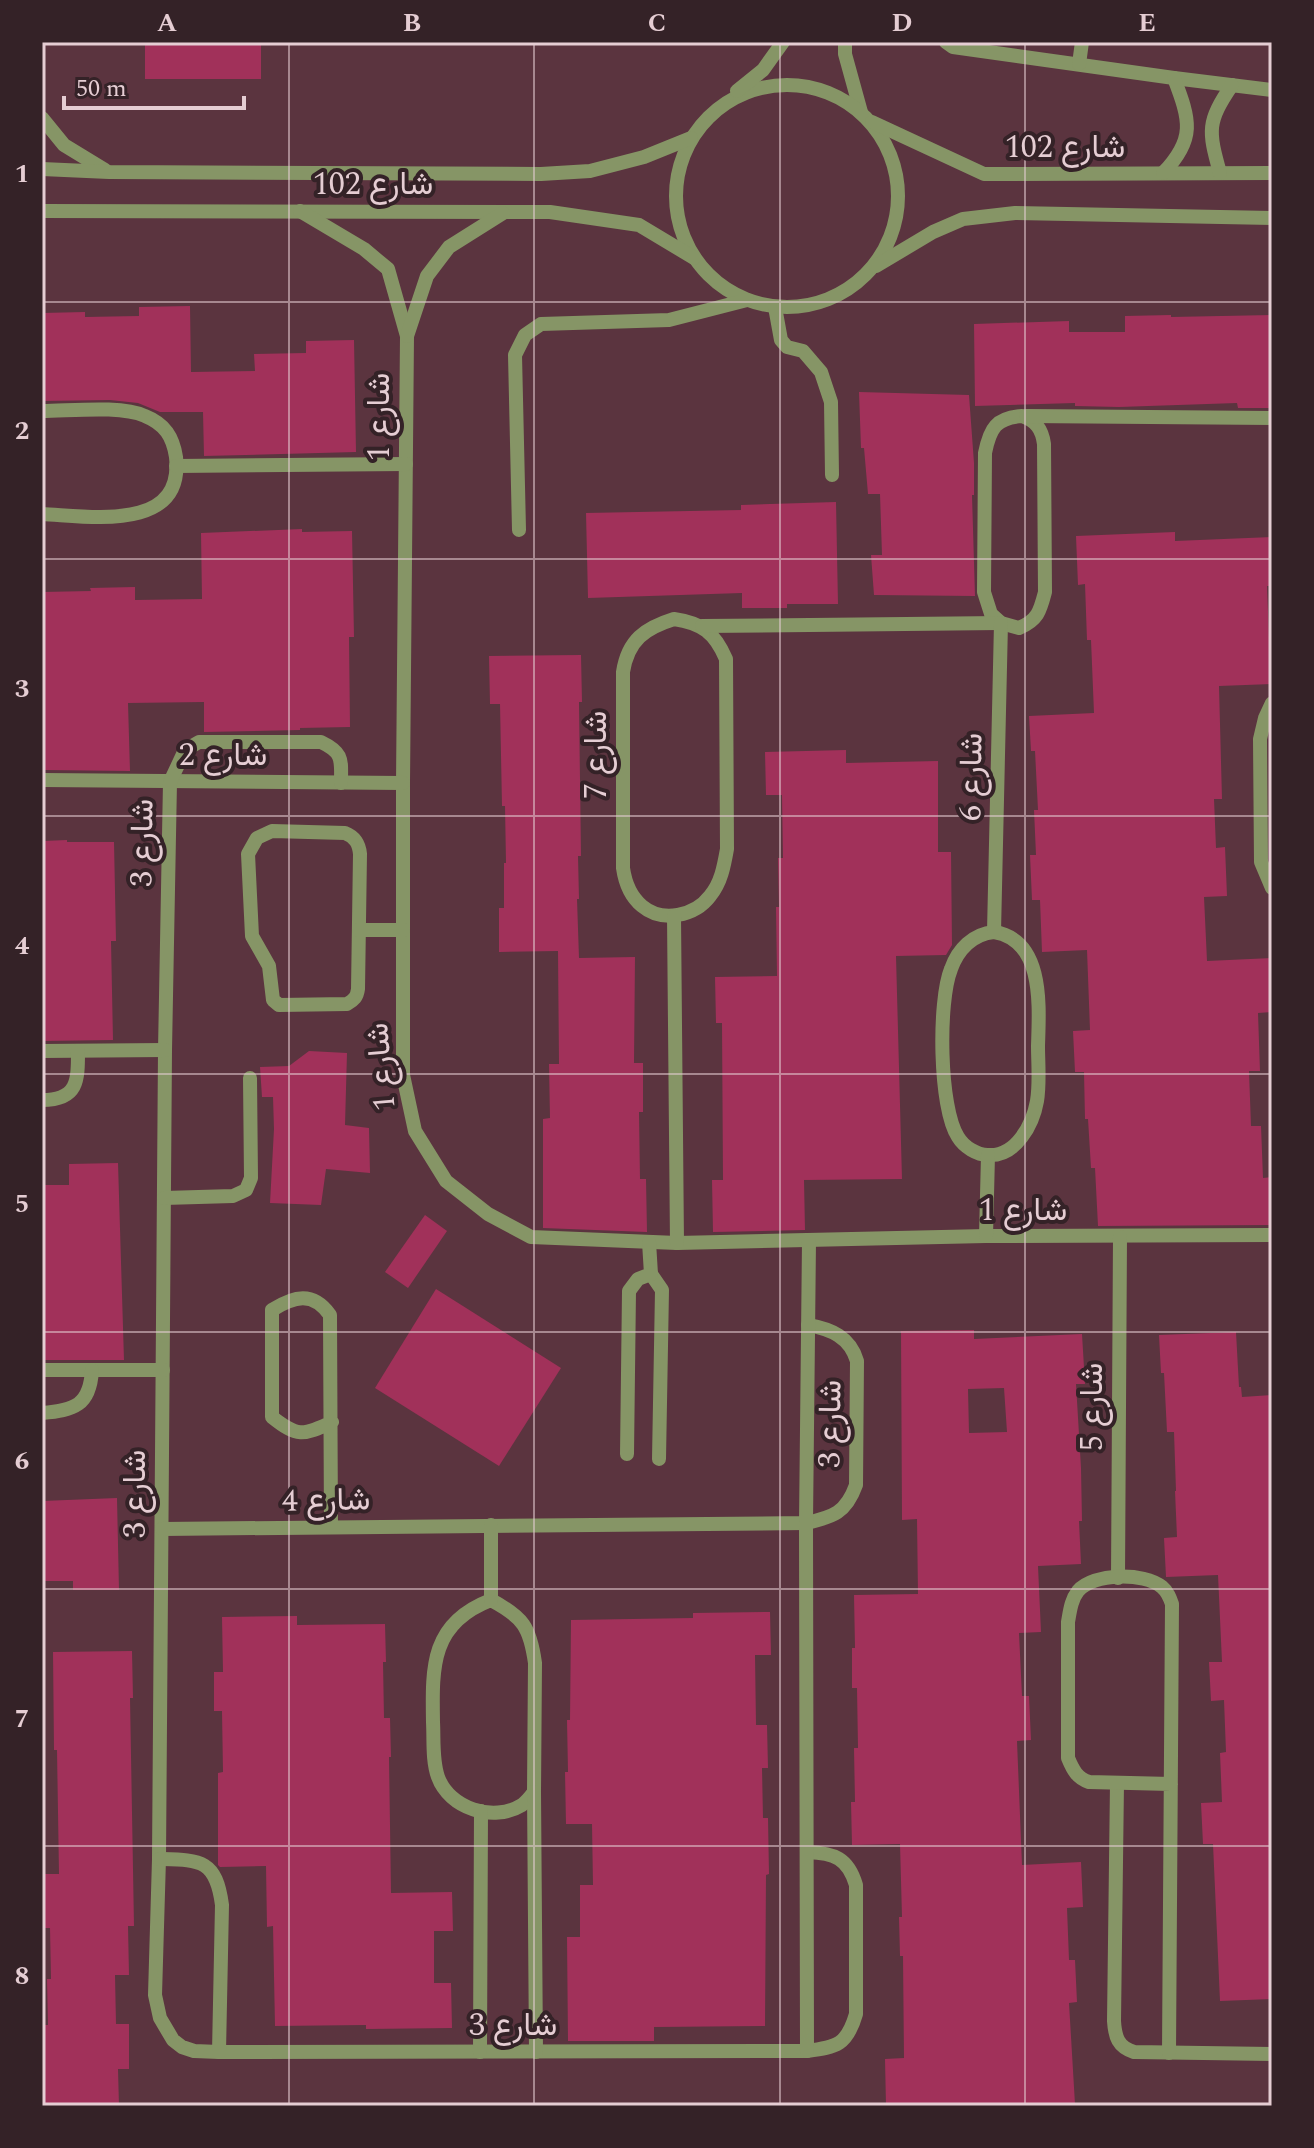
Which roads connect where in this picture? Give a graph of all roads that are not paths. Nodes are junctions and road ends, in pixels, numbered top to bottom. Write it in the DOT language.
graph roads {
  1 [pos="783,42"];
  2 [pos="845,42"];
  3 [pos="946,42"];
  4 [pos="1082,42"];
  5 [pos="1079,64"];
  6 [pos="1174,78"];
  7 [pos="1232,85"];
  8 [pos="1272,90"];
  9 [pos="718,108"];
  10 [pos="865,116"];
  11 [pos="42,118"];
  12 [pos="691,138"];
  13 [pos="42,169"];
  14 [pos="109,172"];
  15 [pos="1163,173"];
  16 [pos="1220,173"];
  17 [pos="1272,173"];
  18 [pos="42,211"];
  19 [pos="300,211"];
  20 [pos="504,212"];
  21 [pos="1272,218"];
  22 [pos="694,258"];
  23 [pos="872,268"];
  24 [pos="747,300"];
  25 [pos="775,307"];
  26 [pos="407,336"];
  27 [pos="42,411"];
  28 [pos="1022,416"];
  29 [pos="1272,418"];
  30 [pos="406,464"];
  31 [pos="176,466"];
  32 [pos="832,475"];
  33 [pos="42,514"];
  34 [pos="519,530"];
  35 [pos="1001,623"];
  36 [pos="702,626"];
  37 [pos="1272,703"];
  38 [pos="42,780"];
  39 [pos="170,782"];
  40 [pos="341,783"];
  41 [pos="403,783"];
  42 [pos="1272,888"];
  43 [pos="674,916"];
  44 [pos="359,930"];
  45 [pos="403,930"];
  46 [pos="994,932"];
  47 [pos="165,1050"];
  48 [pos="42,1051"];
  49 [pos="78,1051"];
  50 [pos="250,1078"];
  51 [pos="42,1100"];
  52 [pos="988,1155"];
  53 [pos="164,1198"];
  54 [pos="1272,1235"];
  55 [pos="986,1236"];
  56 [pos="1120,1237"];
  57 [pos="809,1241"];
  58 [pos="649,1242"];
  59 [pos="677,1243"];
  60 [pos="651,1274"];
  61 [pos="808,1325"];
  62 [pos="42,1370"];
  63 [pos="92,1370"];
  64 [pos="163,1370"];
  65 [pos="42,1413"];
  66 [pos="332,1422"];
  67 [pos="627,1454"];
  68 [pos="659,1459"];
  69 [pos="806,1523"];
  70 [pos="491,1525"];
  71 [pos="331,1527"];
  72 [pos="162,1529"];
  73 [pos="1118,1578"];
  74 [pos="491,1600"];
  75 [pos="1117,1783"];
  76 [pos="1171,1784"];
  77 [pos="534,1792"];
  78 [pos="481,1811"];
  79 [pos="808,1852"];
  80 [pos="159,1859"];
  81 [pos="807,2051"];
  82 [pos="219,2052"];
  83 [pos="480,2052"];
  84 [pos="536,2052"];
  85 [pos="1169,2053"];
  86 [pos="1272,2054"];
  1 -- 9 [label="street"];
  2 -- 10 [label="street"];
  3 -- 5 [label="street"];
  4 -- 5 [label="street"];
  5 -- 6 [label="street"];
  6 -- 7 [label="street"];
  6 -- 15 [label="street"];
  7 -- 8 [label="street"];
  7 -- 16 [label="street"];
  9 -- 10 [label="street"];
  9 -- 12 [label="street"];
  10 -- 15 [label="street, شارع 102"];
  10 -- 23 [label="street"];
  11 -- 14 [label="street"];
  12 -- 14 [label="street, شارع 102"];
  12 -- 22 [label="street"];
  13 -- 14 [label="street, شارع 102"];
  15 -- 16 [label="street, شارع 102"];
  16 -- 17 [label="street, شارع 102"];
  18 -- 19 [label="street, شارع 102"];
  19 -- 20 [label="street, شارع 102"];
  19 -- 26 [label="street, شارع 1"];
  20 -- 22 [label="street, شارع 102"];
  20 -- 26 [label="street, شارع 1"];
  21 -- 23 [label="street"];
  22 -- 24 [label="street"];
  23 -- 25 [label="street"];
  24 -- 25 [label="street"];
  24 -- 34 [label="street"];
  25 -- 32 [label="street"];
  26 -- 30 [label="street, شارع 1"];
  27 -- 31 [label="street"];
  28 -- 29 [label="street"];
  28 -- 35 [label="street, شارع 6"];
  28 -- 35 [label="street"];
  30 -- 31 [label="street"];
  30 -- 41 [label="street, شارع 1"];
  31 -- 33 [label="street"];
  35 -- 36 [label="street, شارع 7"];
  35 -- 46 [label="street, شارع 6"];
  36 -- 43 [label="street"];
  36 -- 43 [label="street, شارع 7"];
  37 -- 42 [label="street"];
  38 -- 39 [label="street, شارع 2"];
  39 -- 40 [label="street, شارع 2"];
  39 -- 40 [label="street"];
  39 -- 47 [label="street, شارع 3"];
  40 -- 41 [label="street, شارع 2"];
  41 -- 45 [label="street, شارع 1"];
  43 -- 59 [label="street"];
  44 -- 44 [label="street"];
  44 -- 45 [label="street"];
  45 -- 58 [label="street, شارع 1"];
  46 -- 52 [label="street"];
  46 -- 52 [label="street"];
  47 -- 49 [label="street"];
  47 -- 53 [label="street, شارع 3"];
  48 -- 49 [label="street"];
  49 -- 51 [label="street"];
  50 -- 53 [label="street"];
  52 -- 55 [label="street"];
  53 -- 64 [label="street, شارع 3"];
  54 -- 56 [label="street, شارع 1"];
  55 -- 56 [label="street, شارع 1"];
  55 -- 57 [label="street, شارع 1"];
  56 -- 73 [label="street, شارع 5"];
  57 -- 59 [label="street, شارع 1"];
  57 -- 61 [label="street, شارع 3"];
  58 -- 59 [label="street, شارع 1"];
  58 -- 60 [label="street"];
  60 -- 67 [label="street"];
  60 -- 68 [label="street"];
  61 -- 69 [label="street, شارع 3"];
  61 -- 69 [label="street, شارع 3"];
  62 -- 63 [label="street"];
  63 -- 64 [label="street"];
  63 -- 65 [label="street"];
  64 -- 72 [label="street, شارع 3"];
  66 -- 66 [label="street"];
  66 -- 71 [label="street"];
  69 -- 70 [label="street, شارع 4"];
  69 -- 79 [label="street, شارع 3"];
  70 -- 71 [label="street, شارع 4"];
  70 -- 74 [label="street"];
  71 -- 72 [label="street, شارع 4"];
  72 -- 80 [label="street, شارع 3"];
  73 -- 75 [label="street"];
  73 -- 76 [label="street"];
  74 -- 77 [label="street"];
  74 -- 78 [label="street"];
  75 -- 76 [label="street"];
  75 -- 85 [label="street"];
  76 -- 85 [label="street"];
  77 -- 78 [label="street"];
  77 -- 84 [label="street"];
  78 -- 83 [label="street"];
  79 -- 81 [label="street, شارع 3"];
  79 -- 81 [label="street, شارع 3"];
  80 -- 82 [label="street, شارع 3"];
  80 -- 82 [label="street"];
  81 -- 84 [label="street, شارع 3"];
  82 -- 83 [label="street, شارع 3"];
  83 -- 84 [label="street, شارع 3"];
  85 -- 86 [label="street"];
}
